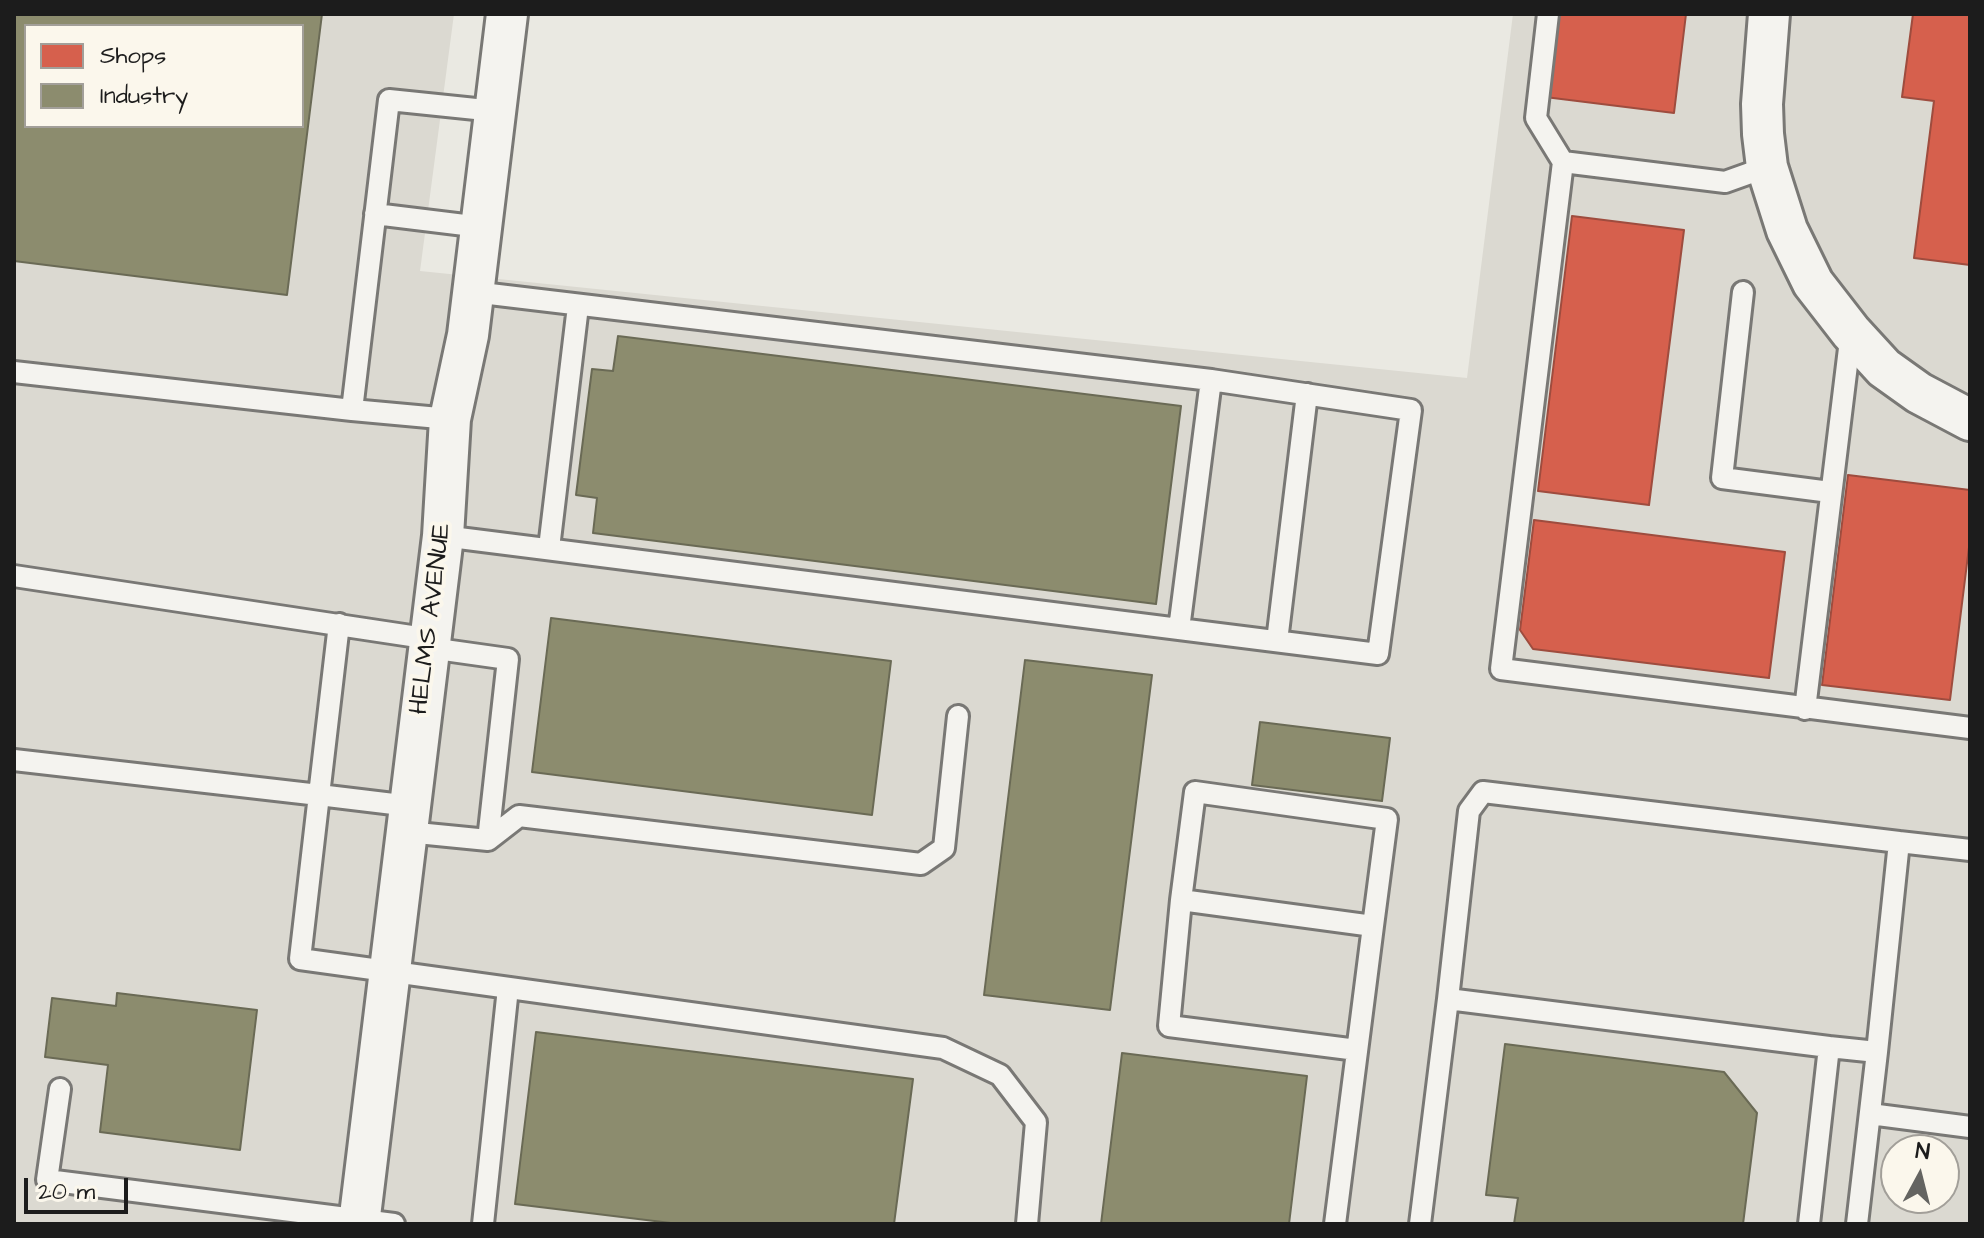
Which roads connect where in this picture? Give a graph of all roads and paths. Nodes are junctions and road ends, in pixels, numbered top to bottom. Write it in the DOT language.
graph roads {
  1 [pos="507,14"];
  2 [pos="1548,14"];
  3 [pos="1769,14"];
  4 [pos="495,111"];
  5 [pos="1563,162"];
  6 [pos="1767,167"];
  7 [pos="375,214"];
  8 [pos="481,227"];
  9 [pos="473,292"];
  10 [pos="1743,292"];
  11 [pos="578,306"];
  12 [pos="1851,332"];
  13 [pos="14,372"];
  14 [pos="1211,380"];
  15 [pos="1307,394"];
  16 [pos="352,410"];
  17 [pos="450,419"];
  18 [pos="1970,420"];
  19 [pos="1830,492"];
  20 [pos="443,536"];
  21 [pos="549,548"];
  22 [pos="14,576"];
  23 [pos="339,624"];
  24 [pos="1179,629"];
  25 [pos="1277,641"];
  26 [pos="430,644"];
  27 [pos="1805,709"];
  28 [pos="958,716"];
  29 [pos="1970,728"];
  30 [pos="14,760"];
  31 [pos="319,795"];
  32 [pos="409,819"];
  33 [pos="488,840"];
  34 [pos="1899,842"];
  35 [pos="1970,850"];
  36 [pos="1181,900"];
  37 [pos="1373,926"];
  38 [pos="390,973"];
  39 [pos="508,988"];
  40 [pos="1448,999"];
  41 [pos="1829,1047"];
  42 [pos="1357,1050"];
  43 [pos="1877,1052"];
  44 [pos="60,1089"];
  45 [pos="1870,1114"];
  46 [pos="1970,1127"];
  47 [pos="371,1223"];
  48 [pos="483,1224"];
  49 [pos="1027,1224"];
  50 [pos="1335,1224"];
  51 [pos="1420,1224"];
  52 [pos="1809,1224"];
  53 [pos="1857,1224"];
  1 -- 4 [label="street, HELMS AVENUE"];
  2 -- 5 [label="lane"];
  3 -- 6 [label="street"];
  4 -- 7 [label="lane"];
  4 -- 8 [label="street, HELMS AVENUE"];
  5 -- 6 [label="lane"];
  5 -- 27 [label="lane"];
  6 -- 12 [label="street"];
  7 -- 8 [label="lane"];
  7 -- 16 [label="lane"];
  8 -- 9 [label="street, HELMS AVENUE"];
  9 -- 11 [label="lane"];
  9 -- 17 [label="street, HELMS AVENUE"];
  10 -- 19 [label="lane"];
  11 -- 14 [label="lane"];
  11 -- 21 [label="lane"];
  12 -- 18 [label="street"];
  12 -- 19 [label="lane"];
  13 -- 16 [label="lane"];
  14 -- 15 [label="lane"];
  14 -- 24 [label="lane"];
  15 -- 25 [label="lane"];
  15 -- 25 [label="lane"];
  16 -- 17 [label="lane"];
  17 -- 20 [label="street, HELMS AVENUE"];
  19 -- 27 [label="lane"];
  20 -- 21 [label="lane"];
  20 -- 26 [label="street, HELMS AVENUE"];
  21 -- 24 [label="lane"];
  22 -- 23 [label="lane"];
  23 -- 26 [label="lane"];
  23 -- 31 [label="lane"];
  24 -- 25 [label="lane"];
  26 -- 32 [label="street, HELMS AVENUE"];
  26 -- 33 [label="lane"];
  27 -- 29 [label="lane"];
  28 -- 33 [label="lane"];
  30 -- 31 [label="lane"];
  31 -- 32 [label="lane"];
  31 -- 38 [label="lane"];
  32 -- 33 [label="lane"];
  32 -- 38 [label="street, HELMS AVENUE"];
  34 -- 35 [label="lane"];
  34 -- 40 [label="lane"];
  34 -- 43 [label="lane"];
  36 -- 37 [label="lane"];
  36 -- 37 [label="lane"];
  36 -- 42 [label="lane"];
  37 -- 42 [label="lane"];
  38 -- 39 [label="lane"];
  38 -- 47 [label="street, HELMS AVENUE"];
  39 -- 48 [label="lane"];
  39 -- 49 [label="lane"];
  40 -- 41 [label="lane"];
  40 -- 51 [label="lane"];
  41 -- 43 [label="lane"];
  41 -- 52 [label="lane"];
  42 -- 50 [label="lane"];
  43 -- 45 [label="lane"];
  44 -- 47 [label="lane"];
  45 -- 46 [label="lane"];
  45 -- 53 [label="lane"];
}
